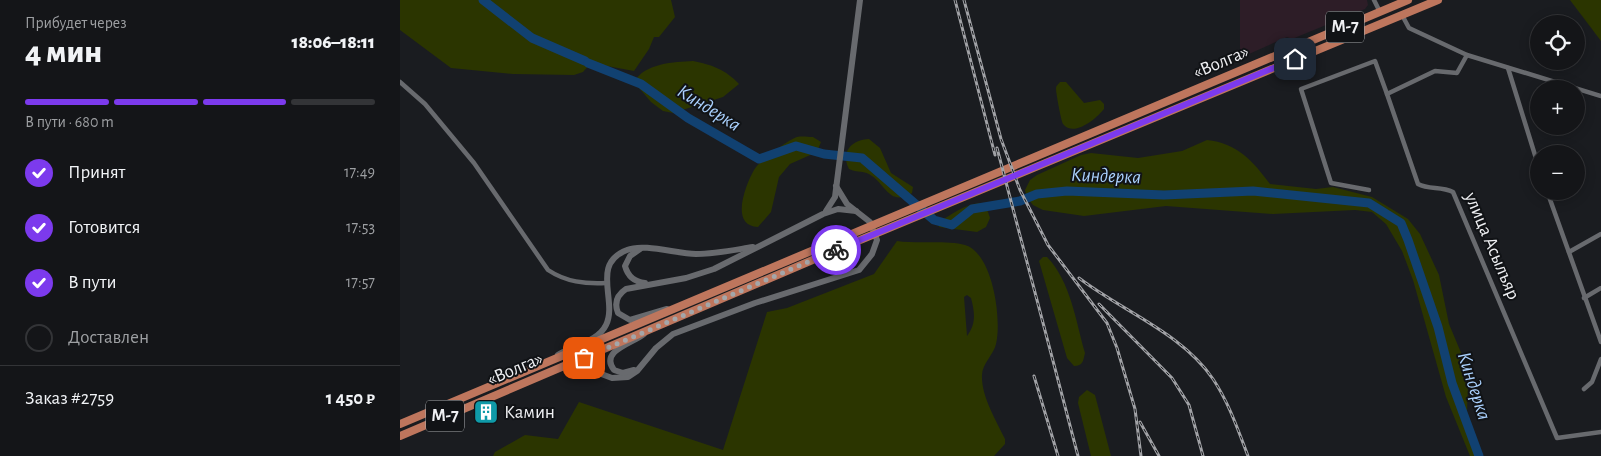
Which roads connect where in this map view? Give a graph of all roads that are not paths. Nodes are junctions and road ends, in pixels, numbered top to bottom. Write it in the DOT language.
graph roads {
  1 [pos="860,0"];
  2 [pos="1374,0"];
  3 [pos="1408,0"];
  4 [pos="1438,0"];
  5 [pos="1380,12"];
  6 [pos="1402,15"];
  7 [pos="1467,55"];
  8 [pos="1508,68"];
  9 [pos="400,82"];
  10 [pos="1387,94"];
  11 [pos="1601,96"];
  12 [pos="1532,145"];
  13 [pos="836,186"];
  14 [pos="1369,190"];
  15 [pos="1550,200"];
  16 [pos="858,212"];
  17 [pos="823,214"];
  18 [pos="1601,234"];
  19 [pos="759,245"];
  20 [pos="642,248"];
  21 [pos="1568,252"];
  22 [pos="606,283"];
  23 [pos="652,283"];
  24 [pos="1601,288"];
  25 [pos="1584,298"];
  26 [pos="676,307"];
  27 [pos="650,330"];
  28 [pos="1601,342"];
  29 [pos="554,359"];
  30 [pos="1601,359"];
  31 [pos="644,361"];
  32 [pos="532,380"];
  33 [pos="1584,389"];
  34 [pos="400,424"];
  35 [pos="1601,432"];
  36 [pos="400,436"];
  1 -- 13 [label="street"];
  2 -- 5 [label="street"];
  3 -- 5 [label="highway, «Волга» / М-7"];
  4 -- 6 [label="highway, «Волга» / М-7"];
  5 -- 26 [label="highway, «Волга» / М-7"];
  6 -- 7 [label="street"];
  6 -- 27 [label="highway, «Волга» / М-7"];
  7 -- 8 [label="street"];
  7 -- 10 [label="street"];
  8 -- 11 [label="street"];
  8 -- 12 [label="street"];
  9 -- 22 [label="street"];
  10 -- 14 [label="street"];
  10 -- 35 [label="street, улица Асылъяр"];
  13 -- 16 [label="street"];
  13 -- 17 [label="street"];
  15 -- 21 [label="street"];
  16 -- 17 [label="street"];
  16 -- 31 [label="street"];
  17 -- 19 [label="street"];
  18 -- 21 [label="street"];
  19 -- 20 [label="street"];
  19 -- 23 [label="street"];
  20 -- 22 [label="street"];
  20 -- 23 [label="street"];
  21 -- 25 [label="street"];
  22 -- 29 [label="street"];
  23 -- 26 [label="street"];
  24 -- 25 [label="street"];
  25 -- 28 [label="street"];
  26 -- 29 [label="highway, «Волга» / М-7"];
  27 -- 31 [label="street"];
  27 -- 32 [label="highway, «Волга» / М-7"];
  29 -- 34 [label="highway, «Волга» / М-7"];
  30 -- 33 [label="street"];
  31 -- 32 [label="street"];
  32 -- 36 [label="highway, «Волга» / М-7"];
}
